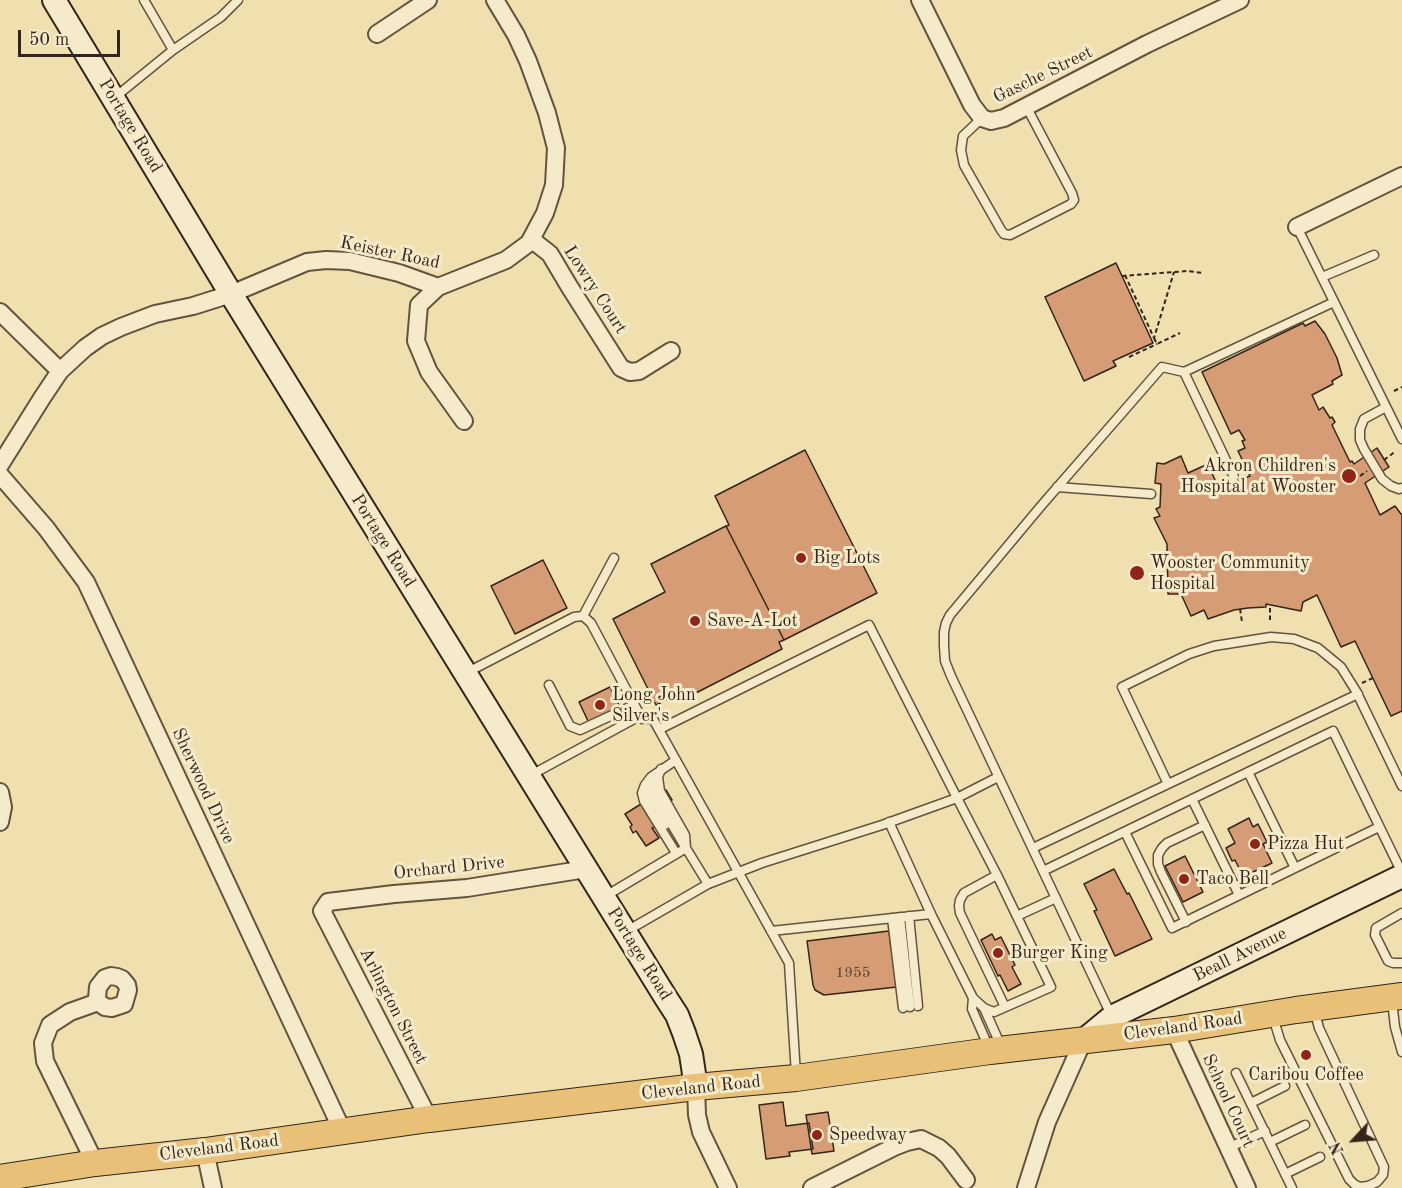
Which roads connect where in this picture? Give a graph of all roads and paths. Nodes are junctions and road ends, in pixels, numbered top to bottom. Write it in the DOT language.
graph roads {
  1 [pos="54,0"];
  2 [pos="144,0"];
  3 [pos="238,0"];
  4 [pos="428,0"];
  5 [pos="495,0"];
  6 [pos="920,0"];
  7 [pos="1240,0"];
  8 [pos="377,34"];
  9 [pos="173,50"];
  10 [pos="114,98"];
  11 [pos="1026,106"];
  12 [pos="982,118"];
  13 [pos="1402,176"];
  14 [pos="1297,227"];
  15 [pos="531,239"];
  16 [pos="1374,255"];
  17 [pos="1174,272"];
  18 [pos="1203,273"];
  19 [pos="1322,277"];
  20 [pos="438,287"];
  21 [pos="231,294"];
  22 [pos="1334,303"];
  23 [pos="0,312"];
  24 [pos="1180,333"];
  25 [pos="1154,338"];
  26 [pos="1156,344"];
  27 [pos="671,351"];
  28 [pos="1129,357"];
  29 [pos="60,371"];
  30 [pos="1184,372"];
  31 [pos="1402,387"];
  32 [pos="1394,391"];
  33 [pos="1386,407"];
  34 [pos="464,421"];
  35 [pos="1402,436"];
  36 [pos="0,465"];
  37 [pos="0,475"];
  38 [pos="1234,477"];
  39 [pos="1057,487"];
  40 [pos="1402,488"];
  41 [pos="1151,495"];
  42 [pos="614,558"];
  43 [pos="1270,605"];
  44 [pos="1240,609"];
  45 [pos="583,616"];
  46 [pos="1270,620"];
  47 [pos="1242,622"];
  48 [pos="465,673"];
  49 [pos="1373,678"];
  50 [pos="1362,684"];
  51 [pos="549,685"];
  52 [pos="1358,694"];
  53 [pos="634,705"];
  54 [pos="642,719"];
  55 [pos="660,729"];
  56 [pos="676,760"];
  57 [pos="1248,772"];
  58 [pos="656,773"];
  59 [pos="529,776"];
  60 [pos="998,777"];
  61 [pos="1168,784"];
  62 [pos="1402,786"];
  63 [pos="0,792"];
  64 [pos="957,798"];
  65 [pos="1192,799"];
  66 [pos="0,822"];
  67 [pos="889,822"];
  68 [pos="1205,825"];
  69 [pos="1379,827"];
  70 [pos="1125,832"];
  71 [pos="1033,848"];
  72 [pos="681,851"];
  73 [pos="1295,868"];
  74 [pos="586,869"];
  75 [pos="1043,870"];
  76 [pos="738,872"];
  77 [pos="997,875"];
  78 [pos="1402,875"];
  79 [pos="708,884"];
  80 [pos="1239,895"];
  81 [pos="604,898"];
  82 [pos="1056,898"];
  83 [pos="322,911"];
  84 [pos="1402,913"];
  85 [pos="931,914"];
  86 [pos="1017,916"];
  87 [pos="900,917"];
  88 [pos="1186,922"];
  89 [pos="771,931"];
  90 [pos="625,932"];
  91 [pos="1402,963"];
  92 [pos="1397,997"];
  93 [pos="973,998"];
  94 [pos="98,1002"];
  95 [pos="1005,1007"];
  96 [pos="984,1008"];
  97 [pos="1314,1008"];
  98 [pos="1272,1014"];
  99 [pos="1112,1017"];
  100 [pos="1174,1030"];
  101 [pos="1083,1041"];
  102 [pos="996,1051"];
  103 [pos="1402,1052"];
  104 [pos="1236,1073"];
  105 [pos="796,1078"];
  106 [pos="1285,1086"];
  107 [pos="696,1087"];
  108 [pos="1251,1103"];
  109 [pos="429,1119"];
  110 [pos="1305,1125"];
  111 [pos="1265,1131"];
  112 [pos="343,1132"];
  113 [pos="1270,1142"];
  114 [pos="1228,1148"];
  115 [pos="205,1151"];
  116 [pos="1320,1157"];
  117 [pos="95,1163"];
  118 [pos="1285,1174"];
  119 [pos="0,1178"];
  120 [pos="966,1180"];
  121 [pos="213,1188"];
  122 [pos="728,1188"];
  123 [pos="812,1188"];
  124 [pos="1026,1188"];
  125 [pos="1247,1188"];
  126 [pos="1292,1188"];
  1 -- 10 [label="main road, Portage Road"];
  2 -- 9 [label="lane"];
  3 -- 9 [label="lane"];
  4 -- 8 [label="street"];
  5 -- 15 [label="street, Keister Road"];
  6 -- 12 [label="street, Gasche Street"];
  7 -- 11 [label="street, Gasche Street"];
  9 -- 10 [label="lane"];
  10 -- 21 [label="main road, Portage Road"];
  11 -- 12 [label="street, Gasche Street"];
  11 -- 12 [label="lane"];
  13 -- 14 [label="street"];
  14 -- 19 [label="lane"];
  15 -- 20 [label="street, Keister Road"];
  15 -- 27 [label="street, Lowry Court"];
  16 -- 19 [label="lane"];
  17 -- 18 [label="path"];
  17 -- 25 [label="path"];
  17 -- 25 [label="path"];
  19 -- 22 [label="lane"];
  20 -- 21 [label="street, Keister Road"];
  20 -- 34 [label="street"];
  21 -- 29 [label="street, Keister Road"];
  21 -- 48 [label="main road, Portage Road"];
  22 -- 30 [label="lane"];
  22 -- 33 [label="lane"];
  23 -- 29 [label="street"];
  24 -- 26 [label="path"];
  25 -- 26 [label="path"];
  26 -- 28 [label="path"];
  29 -- 36 [label="street, Keister Road"];
  30 -- 38 [label="lane"];
  30 -- 39 [label="lane"];
  31 -- 32 [label="path"];
  33 -- 35 [label="lane"];
  33 -- 40 [label="lane"];
  37 -- 112 [label="street, Sherwood Drive"];
  39 -- 41 [label="lane"];
  39 -- 60 [label="lane"];
  42 -- 45 [label="lane"];
  43 -- 46 [label="path"];
  44 -- 47 [label="path"];
  45 -- 48 [label="lane"];
  45 -- 53 [label="lane"];
  48 -- 59 [label="main road, Portage Road"];
  49 -- 50 [label="path"];
  51 -- 53 [label="lane"];
  52 -- 61 [label="lane"];
  52 -- 61 [label="lane"];
  52 -- 62 [label="lane"];
  53 -- 54 [label="lane"];
  54 -- 55 [label="lane"];
  54 -- 59 [label="lane"];
  55 -- 56 [label="lane"];
  55 -- 64 [label="lane"];
  56 -- 58 [label="lane"];
  56 -- 76 [label="lane"];
  57 -- 65 [label="lane"];
  57 -- 69 [label="lane"];
  57 -- 73 [label="lane"];
  58 -- 72 [label="lane"];
  58 -- 72 [label="lane"];
  59 -- 74 [label="main road, Portage Road"];
  60 -- 64 [label="lane"];
  60 -- 71 [label="lane"];
  61 -- 71 [label="lane"];
  63 -- 66 [label="street"];
  64 -- 67 [label="lane"];
  64 -- 77 [label="lane"];
  65 -- 68 [label="lane"];
  65 -- 70 [label="lane"];
  67 -- 76 [label="lane"];
  67 -- 85 [label="lane"];
  68 -- 80 [label="lane"];
  68 -- 88 [label="lane"];
  69 -- 73 [label="lane"];
  69 -- 78 [label="lane"];
  70 -- 75 [label="lane"];
  70 -- 88 [label="lane"];
  71 -- 75 [label="lane"];
  72 -- 79 [label="lane"];
  72 -- 81 [label="lane"];
  73 -- 80 [label="lane"];
  74 -- 81 [label="main road, Portage Road"];
  74 -- 83 [label="street, Orchard Drive"];
  75 -- 82 [label="lane"];
  76 -- 79 [label="lane"];
  76 -- 89 [label="lane"];
  77 -- 86 [label="lane"];
  77 -- 95 [label="lane"];
  78 -- 99 [label="main road, Beall Avenue"];
  79 -- 90 [label="lane"];
  80 -- 88 [label="lane"];
  81 -- 90 [label="main road, Portage Road"];
  82 -- 86 [label="lane"];
  82 -- 99 [label="lane"];
  83 -- 109 [label="street, Arlington Street"];
  84 -- 91 [label="lane"];
  85 -- 87 [label="lane"];
  85 -- 93 [label="lane"];
  86 -- 95 [label="lane"];
  87 -- 87 [label="lane"];
  87 -- 89 [label="lane"];
  89 -- 105 [label="lane"];
  90 -- 107 [label="main road, Portage Road"];
  92 -- 97 [label="main road, Cleveland Road"];
  92 -- 103 [label="lane"];
  93 -- 96 [label="lane"];
  93 -- 102 [label="lane"];
  94 -- 117 [label="street"];
  95 -- 96 [label="lane"];
  96 -- 102 [label="lane"];
  97 -- 98 [label="main road, Cleveland Road"];
  97 -- 98 [label="lane"];
  98 -- 100 [label="main road, Cleveland Road"];
  99 -- 101 [label="main road, Beall Avenue"];
  100 -- 101 [label="main road, Cleveland Road"];
  100 -- 114 [label="street, School Court"];
  101 -- 102 [label="main road, Cleveland Road"];
  101 -- 124 [label="street"];
  102 -- 105 [label="main road, Cleveland Road"];
  104 -- 108 [label="lane"];
  105 -- 107 [label="main road, Cleveland Road"];
  106 -- 108 [label="lane"];
  107 -- 109 [label="main road, Cleveland Road"];
  107 -- 122 [label="street"];
  108 -- 111 [label="lane"];
  109 -- 112 [label="main road, Cleveland Road"];
  110 -- 113 [label="lane"];
  111 -- 113 [label="lane"];
  111 -- 114 [label="lane"];
  112 -- 115 [label="main road, Cleveland Road"];
  113 -- 118 [label="lane"];
  114 -- 125 [label="street, School Court"];
  115 -- 117 [label="main road, Cleveland Road"];
  115 -- 121 [label="street"];
  116 -- 118 [label="lane"];
  117 -- 119 [label="main road, Cleveland Road"];
  118 -- 126 [label="lane"];
  120 -- 123 [label="street"];
}
